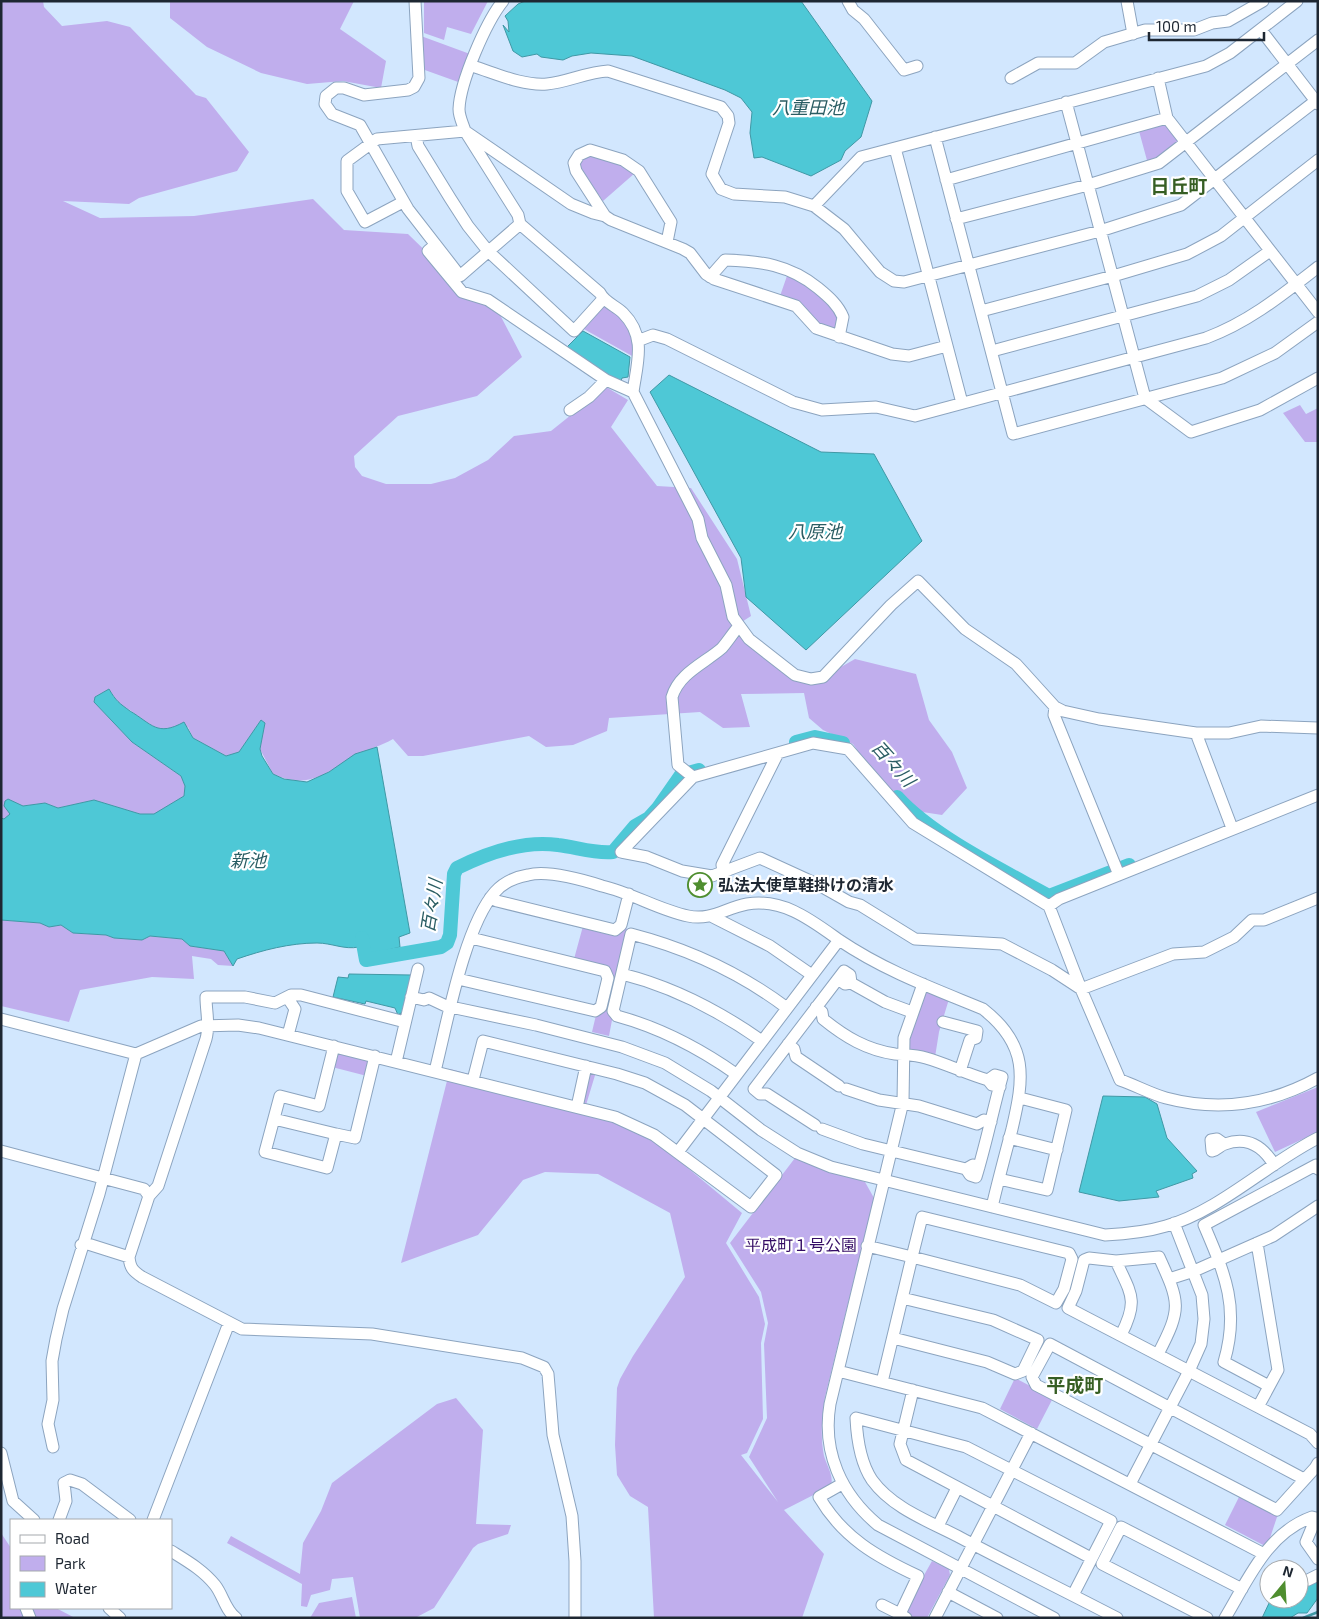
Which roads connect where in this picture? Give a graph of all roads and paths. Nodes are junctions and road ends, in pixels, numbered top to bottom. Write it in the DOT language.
graph roads {
  1 [pos="415,1"];
  2 [pos="848,1"];
  3 [pos="1127,1"];
  4 [pos="1263,1"];
  5 [pos="1297,1"];
  6 [pos="498,3"];
  7 [pos="1260,30"];
  8 [pos="1132,34"];
  9 [pos="1318,40"];
  10 [pos="1287,64"];
  11 [pos="472,66"];
  12 [pos="917,66"];
  13 [pos="1011,78"];
  14 [pos="1158,78"];
  15 [pos="1066,102"];
  16 [pos="1317,102"];
  17 [pos="1167,118"];
  18 [pos="465,131"];
  19 [pos="416,136"];
  20 [pos="934,137"];
  21 [pos="1186,142"];
  22 [pos="370,143"];
  23 [pos="1077,144"];
  24 [pos="895,148"];
  25 [pos="1318,160"];
  26 [pos="946,180"];
  27 [pos="1215,181"];
  28 [pos="1088,185"];
  29 [pos="404,202"];
  30 [pos="814,206"];
  31 [pos="605,216"];
  32 [pos="1244,218"];
  33 [pos="956,219"];
  34 [pos="520,224"];
  35 [pos="1100,231"];
  36 [pos="667,242"];
  37 [pos="435,245"];
  38 [pos="488,251"];
  39 [pos="1270,251"];
  40 [pos="968,266"];
  41 [pos="1318,268"];
  42 [pos="1113,276"];
  43 [pos="710,277"];
  44 [pos="928,277"];
  45 [pos="1296,284"];
  46 [pos="603,299"];
  47 [pos="981,311"];
  48 [pos="1318,312"];
  49 [pos="1123,316"];
  50 [pos="1318,322"];
  51 [pos="839,337"];
  52 [pos="640,340"];
  53 [pos="948,346"];
  54 [pos="992,351"];
  55 [pos="1134,358"];
  56 [pos="1318,378"];
  57 [pos="606,380"];
  58 [pos="633,392"];
  59 [pos="1002,392"];
  60 [pos="1145,398"];
  61 [pos="962,403"];
  62 [pos="570,410"];
  63 [pos="738,626"];
  64 [pos="1054,708"];
  65 [pos="1318,728"];
  66 [pos="1196,733"];
  67 [pos="778,753"];
  68 [pos="693,777"];
  69 [pos="1318,795"];
  70 [pos="1232,828"];
  71 [pos="722,871"];
  72 [pos="1119,875"];
  73 [pos="629,894"];
  74 [pos="490,898"];
  75 [pos="1318,898"];
  76 [pos="1049,906"];
  77 [pos="713,917"];
  78 [pos="471,938"];
  79 [pos="839,940"];
  80 [pos="418,969"];
  81 [pos="622,974"];
  82 [pos="812,975"];
  83 [pos="458,978"];
  84 [pos="923,984"];
  85 [pos="1081,989"];
  86 [pos="287,997"];
  87 [pos="412,997"];
  88 [pos="452,1007"];
  89 [pos="787,1008"];
  90 [pos="813,1011"];
  91 [pos="912,1012"];
  92 [pos="1,1018"];
  93 [pos="405,1022"];
  94 [pos="943,1022"];
  95 [pos="210,1025"];
  96 [pos="288,1035"];
  97 [pos="762,1041"];
  98 [pos="334,1046"];
  99 [pos="785,1048"];
  100 [pos="136,1054"];
  101 [pos="904,1054"];
  102 [pos="375,1056"];
  103 [pos="396,1062"];
  104 [pos="586,1066"];
  105 [pos="435,1071"];
  106 [pos="960,1071"];
  107 [pos="736,1074"];
  108 [pos="1318,1078"];
  109 [pos="473,1080"];
  110 [pos="758,1084"];
  111 [pos="718,1097"];
  112 [pos="903,1102"];
  113 [pos="996,1104"];
  114 [pos="1018,1104"];
  115 [pos="577,1107"];
  116 [pos="703,1118"];
  117 [pos="274,1119"];
  118 [pos="990,1127"];
  119 [pos="336,1134"];
  120 [pos="1010,1138"];
  121 [pos="1318,1138"];
  122 [pos="1224,1144"];
  123 [pos="891,1150"];
  124 [pos="984,1150"];
  125 [pos="1056,1150"];
  126 [pos="1,1152"];
  127 [pos="678,1152"];
  128 [pos="1005,1155"];
  129 [pos="1274,1165"];
  130 [pos="1318,1169"];
  131 [pos="103,1178"];
  132 [pos="999,1179"];
  133 [pos="883,1181"];
  134 [pos="149,1196"];
  135 [pos="1318,1206"];
  136 [pos="992,1207"];
  137 [pos="1174,1223"];
  138 [pos="1257,1243"];
  139 [pos="81,1245"];
  140 [pos="867,1246"];
  141 [pos="129,1257"];
  142 [pos="912,1257"];
  143 [pos="1218,1259"];
  144 [pos="1116,1261"];
  145 [pos="1194,1271"];
  146 [pos="1169,1279"];
  147 [pos="902,1298"];
  148 [pos="229,1324"];
  149 [pos="1121,1335"];
  150 [pos="892,1338"];
  151 [pos="1158,1354"];
  152 [pos="838,1371"];
  153 [pos="1189,1371"];
  154 [pos="882,1382"];
  155 [pos="1269,1386"];
  156 [pos="913,1390"];
  157 [pos="1258,1407"];
  158 [pos="1170,1408"];
  159 [pos="903,1430"];
  160 [pos="1031,1433"];
  161 [pos="1318,1443"];
  162 [pos="1151,1445"];
  163 [pos="53,1447"];
  164 [pos="1,1453"];
  165 [pos="1318,1463"];
  166 [pos="1012,1470"];
  167 [pos="1304,1479"];
  168 [pos="842,1484"];
  169 [pos="1130,1484"];
  170 [pos="957,1488"];
  171 [pos="993,1507"];
  172 [pos="33,1519"];
  173 [pos="59,1519"];
  174 [pos="129,1519"];
  175 [pos="153,1519"];
  176 [pos="938,1526"];
  177 [pos="974,1544"];
  178 [pos="172,1552"];
  179 [pos="1264,1554"];
  180 [pos="1091,1558"];
  181 [pos="1318,1559"];
  182 [pos="960,1569"];
  183 [pos="1242,1589"];
  184 [pos="948,1592"];
  185 [pos="1073,1595"];
  186 [pos="882,1606"];
  187 [pos="111,1609"];
  188 [pos="903,1616"];
  189 [pos="120,1618"];
  190 [pos="236,1618"];
  191 [pos="575,1618"];
  192 [pos="935,1618"];
  193 [pos="997,1618"];
  194 [pos="1054,1618"];
  195 [pos="1117,1618"];
  196 [pos="1207,1618"];
  197 [pos="1225,1618"];
  1 -- 22 [label="street"];
  2 -- 12 [label="street"];
  3 -- 8 [label="street"];
  4 -- 8 [label="street"];
  5 -- 7 [label="street"];
  6 -- 11 [label="street"];
  7 -- 10 [label="street"];
  7 -- 14 [label="street"];
  8 -- 13 [label="street"];
  9 -- 10 [label="street"];
  10 -- 16 [label="street"];
  10 -- 21 [label="street"];
  11 -- 18 [label="street"];
  11 -- 30 [label="street"];
  14 -- 15 [label="street"];
  14 -- 17 [label="street"];
  15 -- 20 [label="street"];
  15 -- 23 [label="street"];
  16 -- 27 [label="street"];
  17 -- 21 [label="street"];
  17 -- 23 [label="street"];
  18 -- 19 [label="street"];
  18 -- 31 [label="street"];
  18 -- 34 [label="street"];
  19 -- 22 [label="street"];
  19 -- 38 [label="street"];
  20 -- 24 [label="street"];
  20 -- 26 [label="street"];
  21 -- 27 [label="street"];
  21 -- 28 [label="street"];
  22 -- 29 [label="street"];
  22 -- 29 [label="street"];
  23 -- 26 [label="street"];
  23 -- 28 [label="street"];
  24 -- 30 [label="street"];
  24 -- 44 [label="street"];
  25 -- 32 [label="street"];
  26 -- 33 [label="street"];
  27 -- 32 [label="street"];
  27 -- 35 [label="street"];
  28 -- 33 [label="street"];
  28 -- 35 [label="street"];
  29 -- 37 [label="street"];
  30 -- 44 [label="street"];
  31 -- 36 [label="street"];
  31 -- 36 [label="street"];
  32 -- 39 [label="street"];
  32 -- 42 [label="street"];
  33 -- 40 [label="street"];
  34 -- 38 [label="street"];
  34 -- 46 [label="street"];
  35 -- 40 [label="street"];
  35 -- 42 [label="street"];
  36 -- 43 [label="street"];
  37 -- 38 [label="street"];
  37 -- 57 [label="street"];
  38 -- 46 [label="street"];
  39 -- 45 [label="street"];
  39 -- 49 [label="street"];
  40 -- 44 [label="street"];
  40 -- 47 [label="street"];
  41 -- 45 [label="street"];
  42 -- 47 [label="street"];
  42 -- 49 [label="street"];
  43 -- 51 [label="street"];
  43 -- 51 [label="street"];
  44 -- 53 [label="street"];
  45 -- 48 [label="street"];
  45 -- 55 [label="street"];
  46 -- 52 [label="street"];
  47 -- 54 [label="street"];
  49 -- 54 [label="street"];
  49 -- 55 [label="street"];
  50 -- 60 [label="street"];
  51 -- 53 [label="street"];
  52 -- 58 [label="street"];
  52 -- 61 [label="street"];
  53 -- 61 [label="street"];
  54 -- 59 [label="street"];
  55 -- 59 [label="street"];
  55 -- 60 [label="street"];
  56 -- 60 [label="street"];
  57 -- 58 [label="street"];
  57 -- 62 [label="street"];
  58 -- 63 [label="street"];
  59 -- 60 [label="street"];
  59 -- 61 [label="street"];
  63 -- 64 [label="street"];
  63 -- 68 [label="street"];
  64 -- 66 [label="street"];
  64 -- 72 [label="street"];
  65 -- 66 [label="street"];
  66 -- 70 [label="street"];
  67 -- 68 [label="street"];
  67 -- 71 [label="street"];
  67 -- 76 [label="street"];
  68 -- 71 [label="street"];
  69 -- 70 [label="street"];
  70 -- 72 [label="street"];
  71 -- 85 [label="street"];
  72 -- 76 [label="street"];
  73 -- 74 [label="street"];
  73 -- 74 [label="street"];
  73 -- 77 [label="street"];
  74 -- 78 [label="street"];
  75 -- 85 [label="street"];
  76 -- 85 [label="street"];
  77 -- 79 [label="street"];
  77 -- 82 [label="street"];
  78 -- 83 [label="street"];
  78 -- 83 [label="street"];
  79 -- 82 [label="street"];
  79 -- 84 [label="street"];
  80 -- 87 [label="street"];
  81 -- 89 [label="street"];
  81 -- 97 [label="street"];
  81 -- 107 [label="street"];
  82 -- 89 [label="street"];
  83 -- 88 [label="street"];
  84 -- 91 [label="street"];
  84 -- 114 [label="street"];
  85 -- 108 [label="street"];
  86 -- 93 [label="street"];
  86 -- 95 [label="street"];
  86 -- 96 [label="street"];
  87 -- 88 [label="street"];
  87 -- 93 [label="street"];
  88 -- 105 [label="street"];
  88 -- 111 [label="street"];
  89 -- 97 [label="street"];
  90 -- 91 [label="street"];
  90 -- 99 [label="street"];
  90 -- 101 [label="street"];
  91 -- 101 [label="street"];
  92 -- 100 [label="street"];
  93 -- 103 [label="street"];
  94 -- 106 [label="street"];
  95 -- 96 [label="street"];
  95 -- 100 [label="street"];
  95 -- 134 [label="street"];
  96 -- 98 [label="street"];
  97 -- 107 [label="street"];
  98 -- 102 [label="street"];
  98 -- 117 [label="street"];
  99 -- 110 [label="street"];
  99 -- 112 [label="street"];
  100 -- 131 [label="street"];
  101 -- 106 [label="street"];
  101 -- 112 [label="street"];
  102 -- 103 [label="street"];
  102 -- 119 [label="street"];
  103 -- 105 [label="street"];
  104 -- 109 [label="street"];
  104 -- 115 [label="street"];
  104 -- 116 [label="street"];
  105 -- 109 [label="street"];
  106 -- 113 [label="street"];
  107 -- 110 [label="street"];
  107 -- 111 [label="street"];
  109 -- 115 [label="street"];
  110 -- 123 [label="street"];
  111 -- 116 [label="street"];
  111 -- 133 [label="street"];
  112 -- 118 [label="street"];
  112 -- 123 [label="street"];
  113 -- 114 [label="street"];
  113 -- 118 [label="street"];
  114 -- 120 [label="street"];
  114 -- 125 [label="street"];
  115 -- 127 [label="street"];
  116 -- 127 [label="street"];
  116 -- 127 [label="street"];
  117 -- 119 [label="street"];
  117 -- 119 [label="street"];
  118 -- 124 [label="street"];
  120 -- 125 [label="street"];
  120 -- 128 [label="street"];
  121 -- 129 [label="street"];
  122 -- 129 [label="street"];
  123 -- 124 [label="street"];
  123 -- 133 [label="street"];
  124 -- 128 [label="street"];
  125 -- 132 [label="street"];
  126 -- 131 [label="street"];
  128 -- 132 [label="street"];
  129 -- 137 [label="street"];
  130 -- 143 [label="street"];
  131 -- 134 [label="street"];
  131 -- 139 [label="street"];
  132 -- 136 [label="street"];
  133 -- 136 [label="street"];
  133 -- 140 [label="street"];
  134 -- 141 [label="street"];
  135 -- 138 [label="street"];
  136 -- 137 [label="street"];
  137 -- 145 [label="street"];
  138 -- 143 [label="street"];
  138 -- 155 [label="street"];
  139 -- 141 [label="street"];
  139 -- 163 [label="street"];
  140 -- 142 [label="street"];
  140 -- 152 [label="street"];
  141 -- 148 [label="street"];
  142 -- 142 [label="street"];
  142 -- 147 [label="street"];
  143 -- 145 [label="street"];
  143 -- 155 [label="street"];
  144 -- 146 [label="street"];
  144 -- 149 [label="street"];
  144 -- 149 [label="street"];
  145 -- 146 [label="street"];
  145 -- 153 [label="street"];
  146 -- 151 [label="street"];
  147 -- 150 [label="street"];
  147 -- 150 [label="street"];
  148 -- 175 [label="street"];
  148 -- 191 [label="street"];
  149 -- 151 [label="street"];
  150 -- 154 [label="street"];
  151 -- 153 [label="street"];
  152 -- 154 [label="street"];
  152 -- 168 [label="street"];
  153 -- 157 [label="street"];
  153 -- 158 [label="street"];
  154 -- 156 [label="street"];
  155 -- 157 [label="street"];
  156 -- 159 [label="street"];
  156 -- 160 [label="street"];
  157 -- 161 [label="street"];
  158 -- 162 [label="street"];
  158 -- 162 [label="street"];
  158 -- 167 [label="street"];
  159 -- 166 [label="street"];
  159 -- 170 [label="street"];
  159 -- 176 [label="street"];
  160 -- 166 [label="street"];
  160 -- 169 [label="street"];
  162 -- 167 [label="street"];
  162 -- 169 [label="street"];
  164 -- 172 [label="street"];
  165 -- 167 [label="street"];
  166 -- 171 [label="street"];
  166 -- 180 [label="street"];
  168 -- 182 [label="street"];
  168 -- 188 [label="street"];
  169 -- 179 [label="street"];
  170 -- 171 [label="street"];
  170 -- 176 [label="street"];
  171 -- 177 [label="street"];
  171 -- 180 [label="street"];
  173 -- 174 [label="street"];
  176 -- 177 [label="street"];
  177 -- 182 [label="street"];
  177 -- 185 [label="street"];
  178 -- 190 [label="street"];
  179 -- 181 [label="street"];
  179 -- 183 [label="street"];
  180 -- 185 [label="street"];
  182 -- 184 [label="street"];
  182 -- 194 [label="street"];
  183 -- 196 [label="street"];
  183 -- 197 [label="street"];
  184 -- 192 [label="street"];
  184 -- 193 [label="street"];
  185 -- 195 [label="street"];
  186 -- 188 [label="street"];
  187 -- 189 [label="street"];
}
